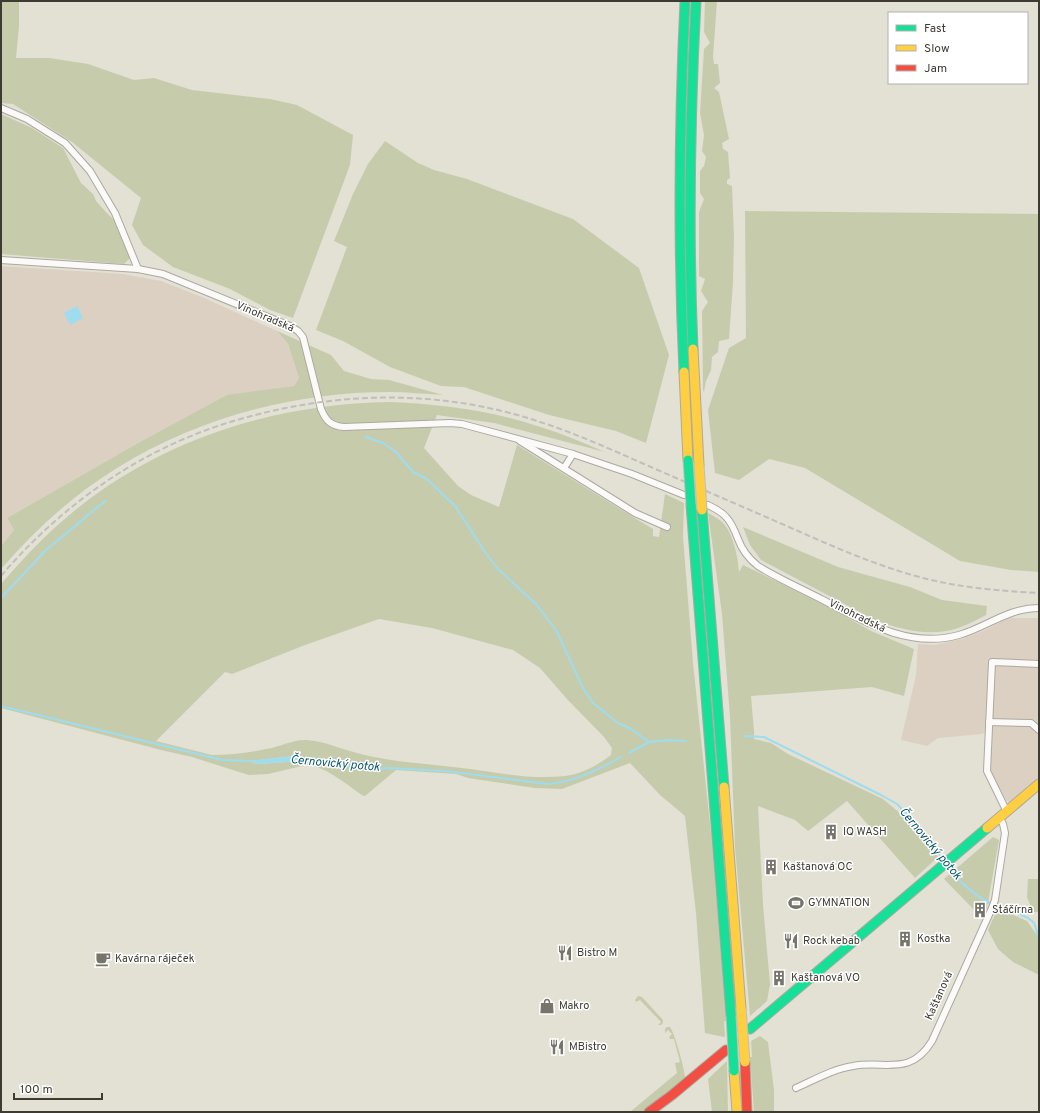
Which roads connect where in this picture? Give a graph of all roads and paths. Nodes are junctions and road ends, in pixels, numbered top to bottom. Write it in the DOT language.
graph roads {
  1 [pos="685,1"];
  2 [pos="696,1"];
  3 [pos="1,108"];
  4 [pos="1,260"];
  5 [pos="138,269"];
  6 [pos="513,437"];
  7 [pos="573,454"];
  8 [pos="564,468"];
  9 [pos="684,494"];
  10 [pos="705,508"];
  11 [pos="667,527"];
  12 [pos="1039,608"];
  13 [pos="1039,664"];
  14 [pos="989,722"];
  15 [pos="1039,730"];
  16 [pos="1039,784"];
  17 [pos="1007,812"];
  18 [pos="1000,818"];
  19 [pos="750,1029"];
  20 [pos="726,1050"];
  21 [pos="796,1088"];
  22 [pos="664,1102"];
  23 [pos="649,1112"];
  24 [pos="656,1112"];
  25 [pos="736,1112"];
  26 [pos="747,1112"];
  1 -- 25 [label="main road, bridge"];
  2 -- 10 [label="main road, bridge"];
  3 -- 5 [label="street"];
  4 -- 5 [label="street, Vinohradská"];
  5 -- 6 [label="street, Vinohradská"];
  6 -- 7 [label="street, Vinohradská"];
  6 -- 8 [label="street, Vinohradská"];
  7 -- 8 [label="street"];
  7 -- 9 [label="street, Vinohradská"];
  8 -- 11 [label="street, Vinohradská"];
  10 -- 12 [label="street, Vinohradská"];
  10 -- 26 [label="main road, bridge"];
  13 -- 14 [label="street"];
  14 -- 15 [label="street"];
  14 -- 17 [label="street"];
  16 -- 17 [label="main road"];
  17 -- 18 [label="main road"];
  18 -- 19 [label="main road"];
  18 -- 21 [label="street, Kaštanová"];
  20 -- 22 [label="main road"];
  22 -- 23 [label="main road"];
  22 -- 24 [label="main road"];
}
